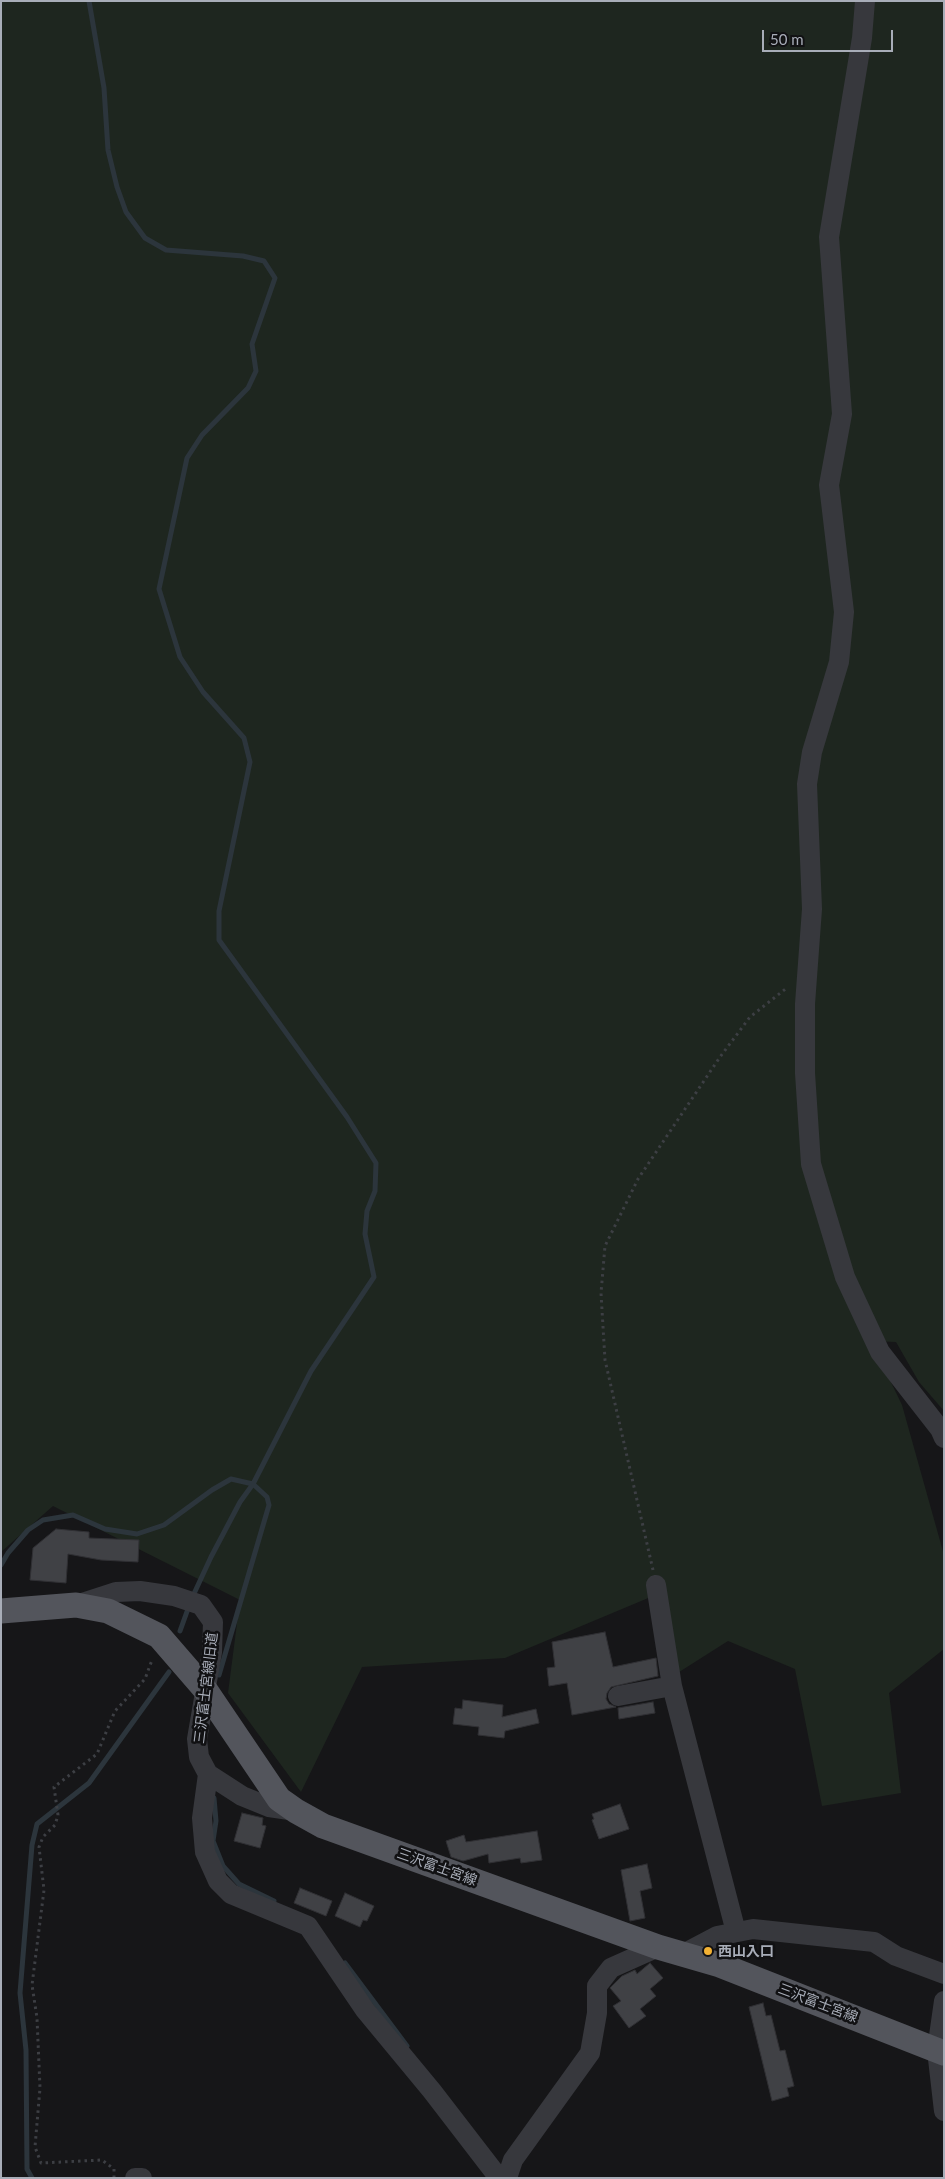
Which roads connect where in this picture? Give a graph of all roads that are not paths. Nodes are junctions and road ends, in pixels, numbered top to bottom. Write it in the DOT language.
graph roads {
  1 [pos="865,1"];
  2 [pos="944,1438"];
  3 [pos="656,1585"];
  4 [pos="76,1605"];
  5 [pos="1,1611"];
  6 [pos="672,1686"];
  7 [pos="204,1688"];
  8 [pos="618,1696"];
  9 [pos="208,1774"];
  10 [pos="296,1811"];
  11 [pos="736,1932"];
  12 [pos="658,1947"];
  13 [pos="682,1955"];
  14 [pos="944,1974"];
  15 [pos="944,2001"];
  16 [pos="940,2051"];
  17 [pos="944,2111"];
  18 [pos="510,2169"];
  19 [pos="135,2178"];
  20 [pos="142,2178"];
  21 [pos="499,2178"];
  1 -- 2 [label="street"];
  3 -- 6 [label="street"];
  4 -- 5 [label="main road, 三沢富士宮線"];
  4 -- 7 [label="main road, 三沢富士宮線"];
  4 -- 7 [label="street, 三沢富士宮線旧道"];
  6 -- 8 [label="street"];
  6 -- 11 [label="street"];
  7 -- 9 [label="street, 三沢富士宮線旧道"];
  7 -- 10 [label="main road, 三沢富士宮線"];
  9 -- 10 [label="street"];
  9 -- 21 [label="street"];
  10 -- 12 [label="main road, 三沢富士宮線"];
  11 -- 13 [label="street"];
  11 -- 14 [label="street"];
  12 -- 13 [label="main road, 三沢富士宮線"];
  12 -- 18 [label="street"];
  13 -- 16 [label="main road, 三沢富士宮線"];
  15 -- 16 [label="street"];
  16 -- 17 [label="street"];
  19 -- 20 [label="street"];
}
